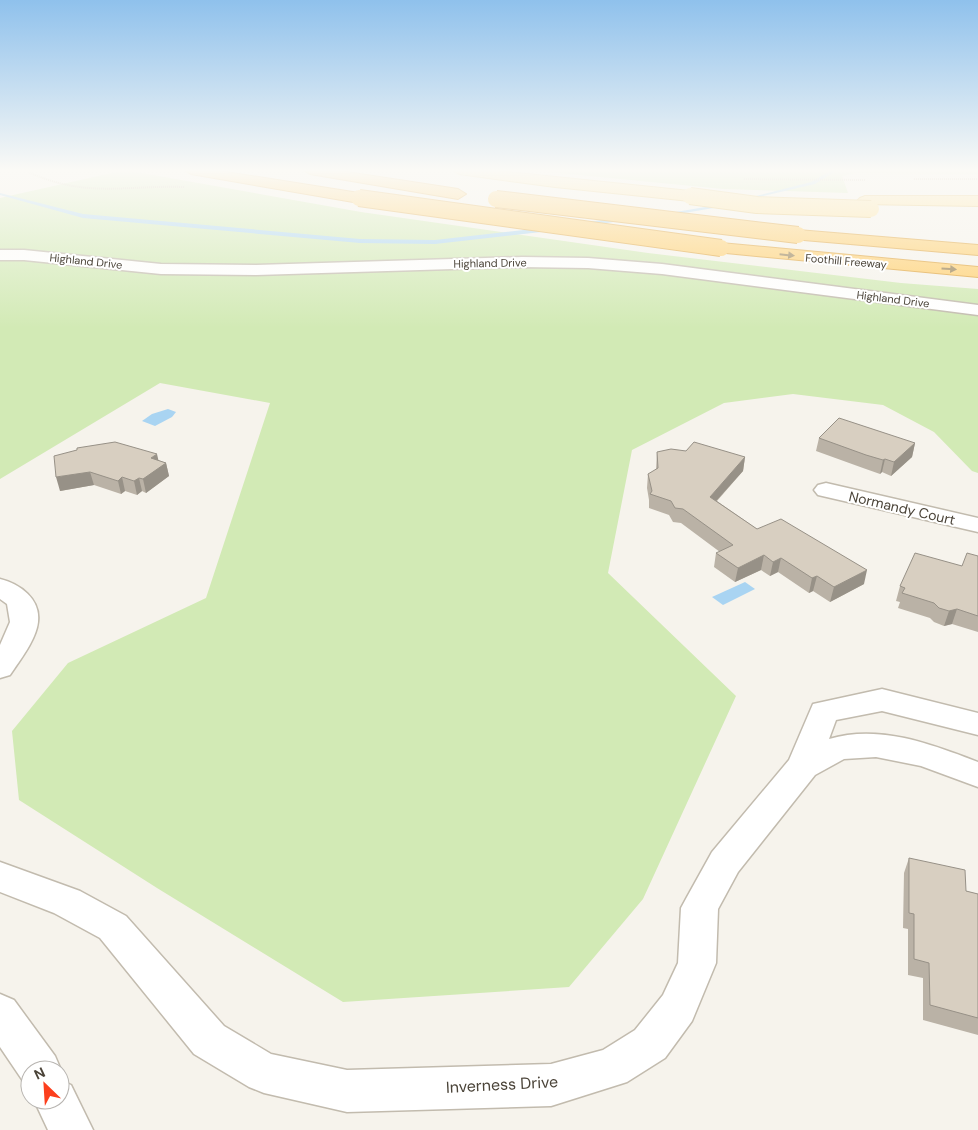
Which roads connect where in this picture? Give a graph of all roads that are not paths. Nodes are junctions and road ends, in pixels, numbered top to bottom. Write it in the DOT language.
graph roads {
  1 [pos="538,223"];
  2 [pos="696,223"];
  3 [pos="978,250"];
  4 [pos="0,255"];
  5 [pos="978,272"];
  6 [pos="978,310"];
  7 [pos="826,490"];
  8 [pos="978,525"];
  9 [pos="0,587"];
  10 [pos="0,668"];
  11 [pos="978,724"];
  12 [pos="803,766"];
  13 [pos="978,775"];
  14 [pos="0,877"];
  15 [pos="0,1013"];
  16 [pos="33,1060"];
  17 [pos="61,1110"];
  18 [pos="71,1130"];
  1 -- 5 [label="highway, Foothill Freeway, one-way, bridge"];
  2 -- 3 [label="highway, Foothill Freeway, bridge"];
  4 -- 6 [label="street, Highland Drive"];
  7 -- 8 [label="street, Normandy Court"];
  9 -- 10 [label="street"];
  11 -- 12 [label="street"];
  12 -- 13 [label="street, Inverness Drive"];
  12 -- 14 [label="street, Inverness Drive"];
  15 -- 16 [label="street"];
  17 -- 18 [label="street"];
}
